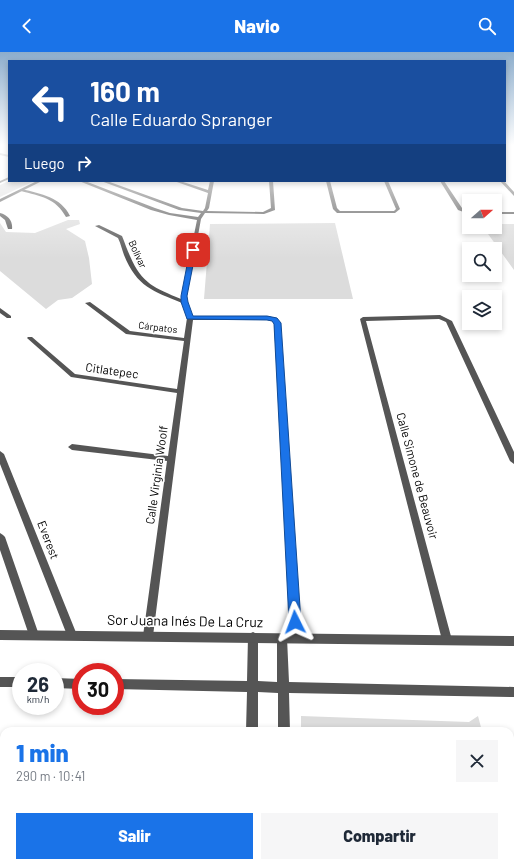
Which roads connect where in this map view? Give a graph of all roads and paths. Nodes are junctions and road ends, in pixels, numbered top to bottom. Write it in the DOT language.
graph roads {
  1 [pos="36,183"];
  2 [pos="86,183"];
  3 [pos="108,183"];
  4 [pos="182,183"];
  5 [pos="212,183"];
  6 [pos="272,183"];
  7 [pos="328,183"];
  8 [pos="387,183"];
  9 [pos="443,183"];
  10 [pos="504,183"];
  11 [pos="22,190"];
  12 [pos="210,192"];
  13 [pos="514,195"];
  14 [pos="0,201"];
  15 [pos="462,210"];
  16 [pos="203,212"];
  17 [pos="502,213"];
  18 [pos="514,213"];
  19 [pos="0,214"];
  20 [pos="68,216"];
  21 [pos="198,219"];
  22 [pos="97,226"];
  23 [pos="10,228"];
  24 [pos="184,302"];
  25 [pos="88,303"];
  26 [pos="0,310"];
  27 [pos="9,317"];
  28 [pos="190,318"];
  29 [pos="30,338"];
  30 [pos="187,340"];
  31 [pos="180,391"];
  32 [pos="72,447"];
  33 [pos="0,454"];
  34 [pos="171,460"];
  35 [pos="514,461"];
  36 [pos="0,537"];
  37 [pos="0,635"];
  38 [pos="34,635"];
  39 [pos="72,635"];
  40 [pos="148,636"];
  41 [pos="253,637"];
  42 [pos="282,638"];
  43 [pos="296,638"];
  44 [pos="448,640"];
  45 [pos="514,641"];
  46 [pos="0,682"];
  47 [pos="12,682"];
  48 [pos="124,684"];
  49 [pos="252,687"];
  50 [pos="283,688"];
  51 [pos="514,692"];
  52 [pos="252,727"];
  53 [pos="284,727"];
  1 -- 11 [label="street"];
  2 -- 21 [label="street"];
  3 -- 16 [label="street"];
  4 -- 12 [label="street"];
  5 -- 12 [label="street"];
  6 -- 16 [label="street"];
  7 -- 8 [label="street"];
  9 -- 15 [label="street"];
  10 -- 13 [label="street"];
  11 -- 14 [label="street"];
  11 -- 20 [label="street"];
  12 -- 16 [label="street"];
  16 -- 21 [label="street"];
  17 -- 18 [label="street"];
  19 -- 23 [label="street"];
  21 -- 24 [label="street"];
  22 -- 24 [label="street, Bolívar"];
  24 -- 28 [label="street"];
  25 -- 30 [label="street, Cárpatos"];
  26 -- 27 [label="street"];
  28 -- 30 [label="street, Calle Virginia Woolf"];
  28 -- 43 [label="street"];
  29 -- 31 [label="street, Citlatepec"];
  30 -- 31 [label="street, Calle Virginia Woolf"];
  31 -- 34 [label="street, Calle Virginia Woolf"];
  32 -- 34 [label="street"];
  33 -- 39 [label="street, Everest"];
  34 -- 40 [label="street, Calle Virginia Woolf"];
  35 -- 44 [label="street, Calle Simone de Beauvoir"];
  36 -- 38 [label="street"];
  37 -- 38 [label="street, Sor Juana Inés De La Cruz"];
  38 -- 39 [label="street, Sor Juana Inés De La Cruz"];
  39 -- 40 [label="street, Sor Juana Inés De La Cruz"];
  40 -- 41 [label="street, Sor Juana Inés De La Cruz"];
  41 -- 42 [label="street, Sor Juana Inés De La Cruz"];
  41 -- 49 [label="street"];
  42 -- 43 [label="street, Sor Juana Inés De La Cruz"];
  42 -- 50 [label="street"];
  43 -- 44 [label="street, Sor Juana Inés De La Cruz"];
  44 -- 45 [label="street, Sor Juana Inés De La Cruz"];
  46 -- 47 [label="street"];
  48 -- 49 [label="street"];
  49 -- 50 [label="street"];
  49 -- 52 [label="street"];
  50 -- 51 [label="street"];
  50 -- 53 [label="street"];
}
